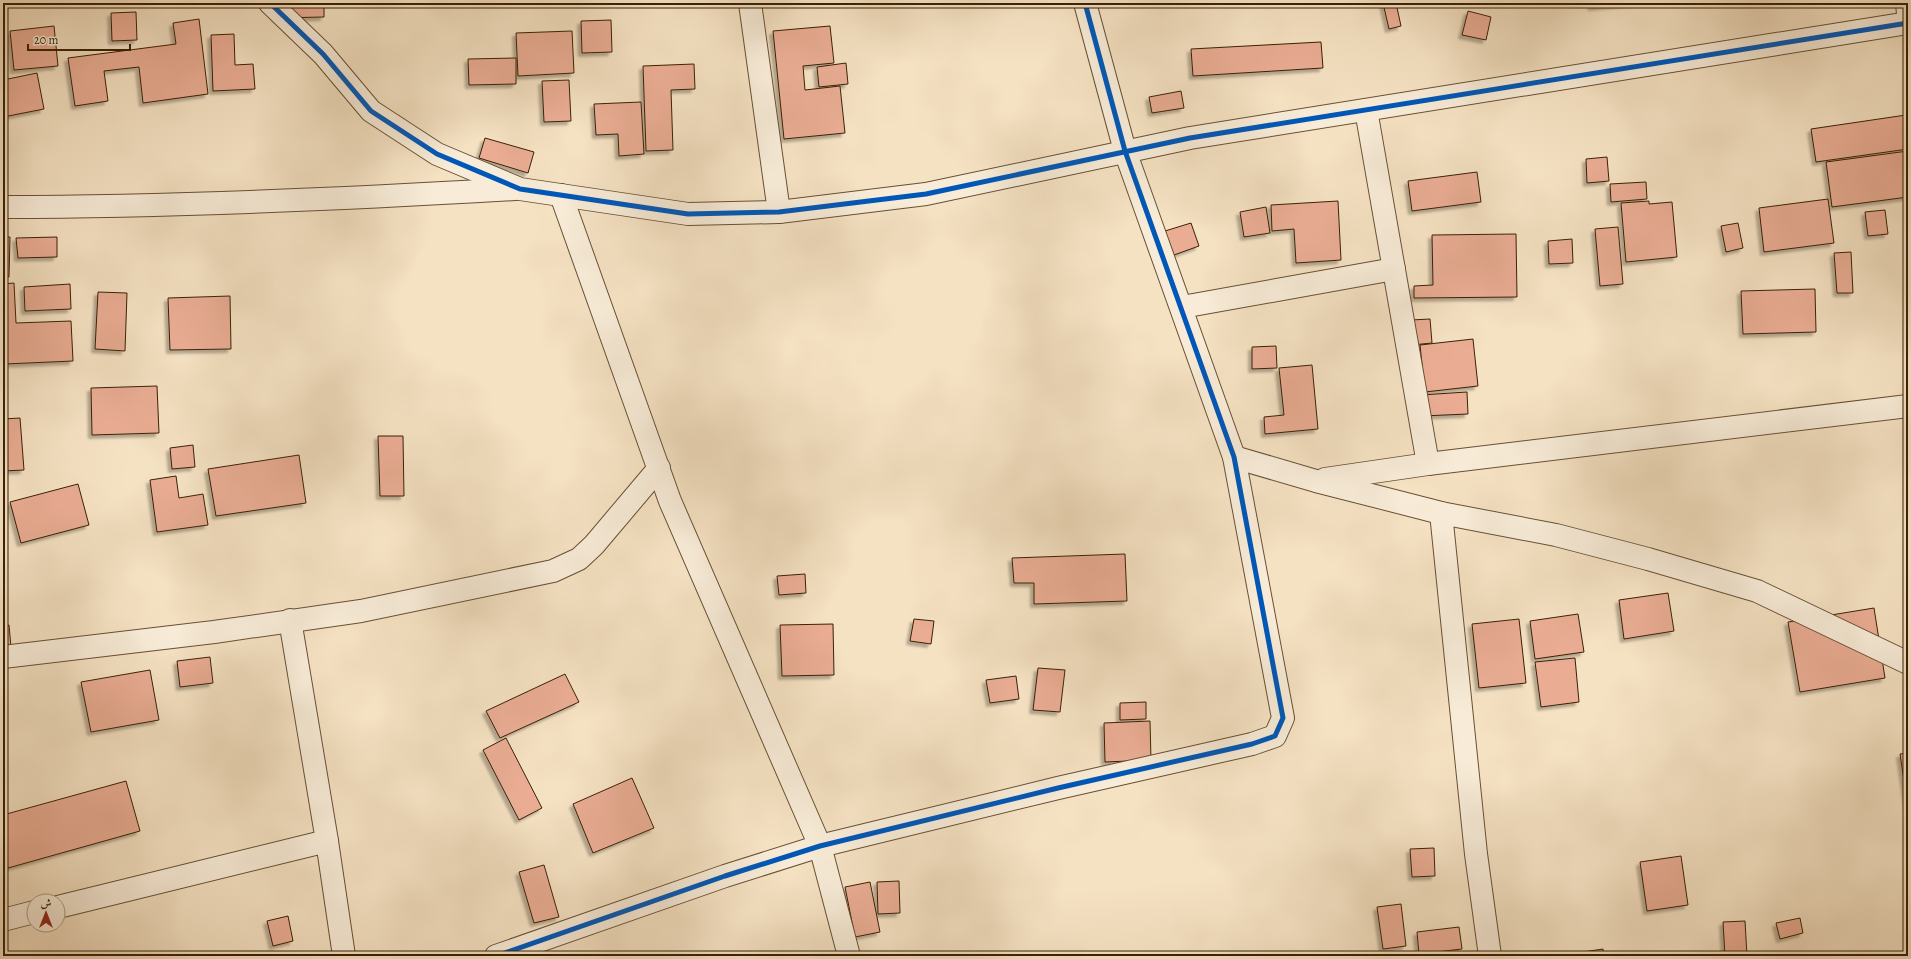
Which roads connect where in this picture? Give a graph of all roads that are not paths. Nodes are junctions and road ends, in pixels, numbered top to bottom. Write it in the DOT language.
graph roads {
  1 [pos="270,3"];
  2 [pos="750,3"];
  3 [pos="1085,3"];
  4 [pos="1907,3"];
  5 [pos="1908,14"];
  6 [pos="1908,23"];
  7 [pos="1366,110"];
  8 [pos="1125,150"];
  9 [pos="520,189"];
  10 [pos="561,195"];
  11 [pos="3,207"];
  12 [pos="779,212"];
  13 [pos="1394,269"];
  14 [pos="1182,308"];
  15 [pos="1908,406"];
  16 [pos="1234,456"];
  17 [pos="1428,464"];
  18 [pos="659,468"];
  19 [pos="1316,481"];
  20 [pos="1441,513"];
  21 [pos="290,620"];
  22 [pos="3,657"];
  23 [pos="1908,663"];
  24 [pos="327,841"];
  25 [pos="820,846"];
  26 [pos="66,905"];
  27 [pos="26,914"];
  28 [pos="3,920"];
  29 [pos="344,956"];
  30 [pos="496,956"];
  31 [pos="849,956"];
  32 [pos="1490,956"];
  1 -- 9 [label="street"];
  2 -- 12 [label="street"];
  3 -- 8 [label="street"];
  4 -- 5 [label="street"];
  6 -- 7 [label="street"];
  7 -- 8 [label="street"];
  7 -- 13 [label="street"];
  8 -- 12 [label="street"];
  8 -- 14 [label="street"];
  9 -- 10 [label="street"];
  9 -- 11 [label="street"];
  10 -- 12 [label="street"];
  10 -- 18 [label="street"];
  13 -- 14 [label="street"];
  13 -- 17 [label="street"];
  14 -- 16 [label="street"];
  15 -- 17 [label="street"];
  16 -- 19 [label="street"];
  16 -- 25 [label="street"];
  17 -- 19 [label="street"];
  18 -- 21 [label="street"];
  18 -- 25 [label="street"];
  19 -- 20 [label="street"];
  20 -- 23 [label="street"];
  20 -- 32 [label="street"];
  21 -- 22 [label="street"];
  21 -- 24 [label="street"];
  24 -- 26 [label="street"];
  24 -- 29 [label="street"];
  25 -- 30 [label="street"];
  25 -- 31 [label="street"];
  27 -- 28 [label="street"];
}
